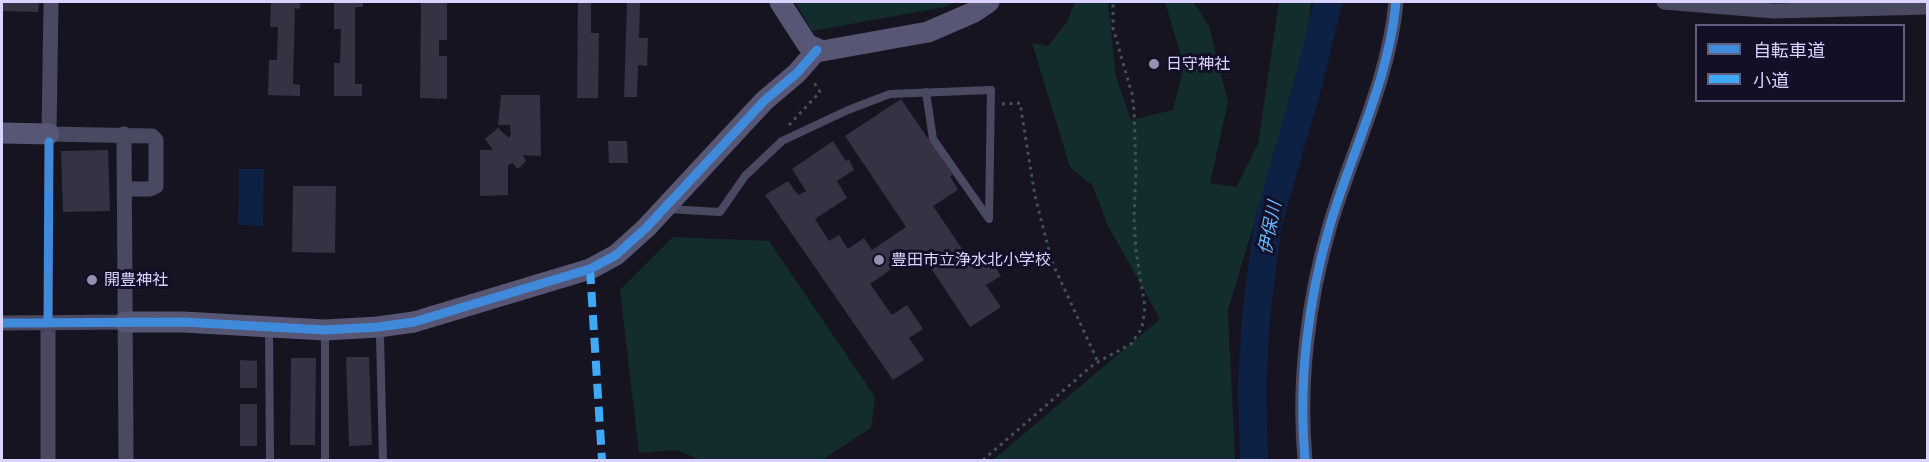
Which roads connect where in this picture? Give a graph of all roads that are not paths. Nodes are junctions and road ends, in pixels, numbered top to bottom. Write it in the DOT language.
graph roads {
  1 [pos="51,2"];
  2 [pos="780,2"];
  3 [pos="989,2"];
  4 [pos="1396,2"];
  5 [pos="1664,2"];
  6 [pos="1928,7"];
  7 [pos="818,50"];
  8 [pos="926,92"];
  9 [pos="2,133"];
  10 [pos="49,134"];
  11 [pos="124,134"];
  12 [pos="124,189"];
  13 [pos="663,209"];
  14 [pos="125,322"];
  15 [pos="2,323"];
  16 [pos="48,323"];
  17 [pos="378,327"];
  18 [pos="270,328"];
  19 [pos="325,330"];
  20 [pos="48,460"];
  21 [pos="126,460"];
  22 [pos="270,460"];
  23 [pos="325,460"];
  24 [pos="383,460"];
  25 [pos="1305,460"];
  1 -- 10 [label="street"];
  2 -- 7 [label="street"];
  3 -- 7 [label="street"];
  4 -- 25 [label="street"];
  5 -- 6 [label="street"];
  7 -- 13 [label="street"];
  8 -- 8 [label="lane"];
  8 -- 13 [label="lane"];
  9 -- 10 [label="street"];
  10 -- 11 [label="street"];
  11 -- 12 [label="street"];
  11 -- 12 [label="street"];
  12 -- 14 [label="street"];
  13 -- 17 [label="street"];
  14 -- 16 [label="street"];
  14 -- 18 [label="street"];
  14 -- 21 [label="street"];
  15 -- 16 [label="street"];
  16 -- 20 [label="street"];
  17 -- 19 [label="street"];
  17 -- 24 [label="lane"];
  18 -- 19 [label="street"];
  18 -- 22 [label="lane"];
  19 -- 23 [label="lane"];
}
